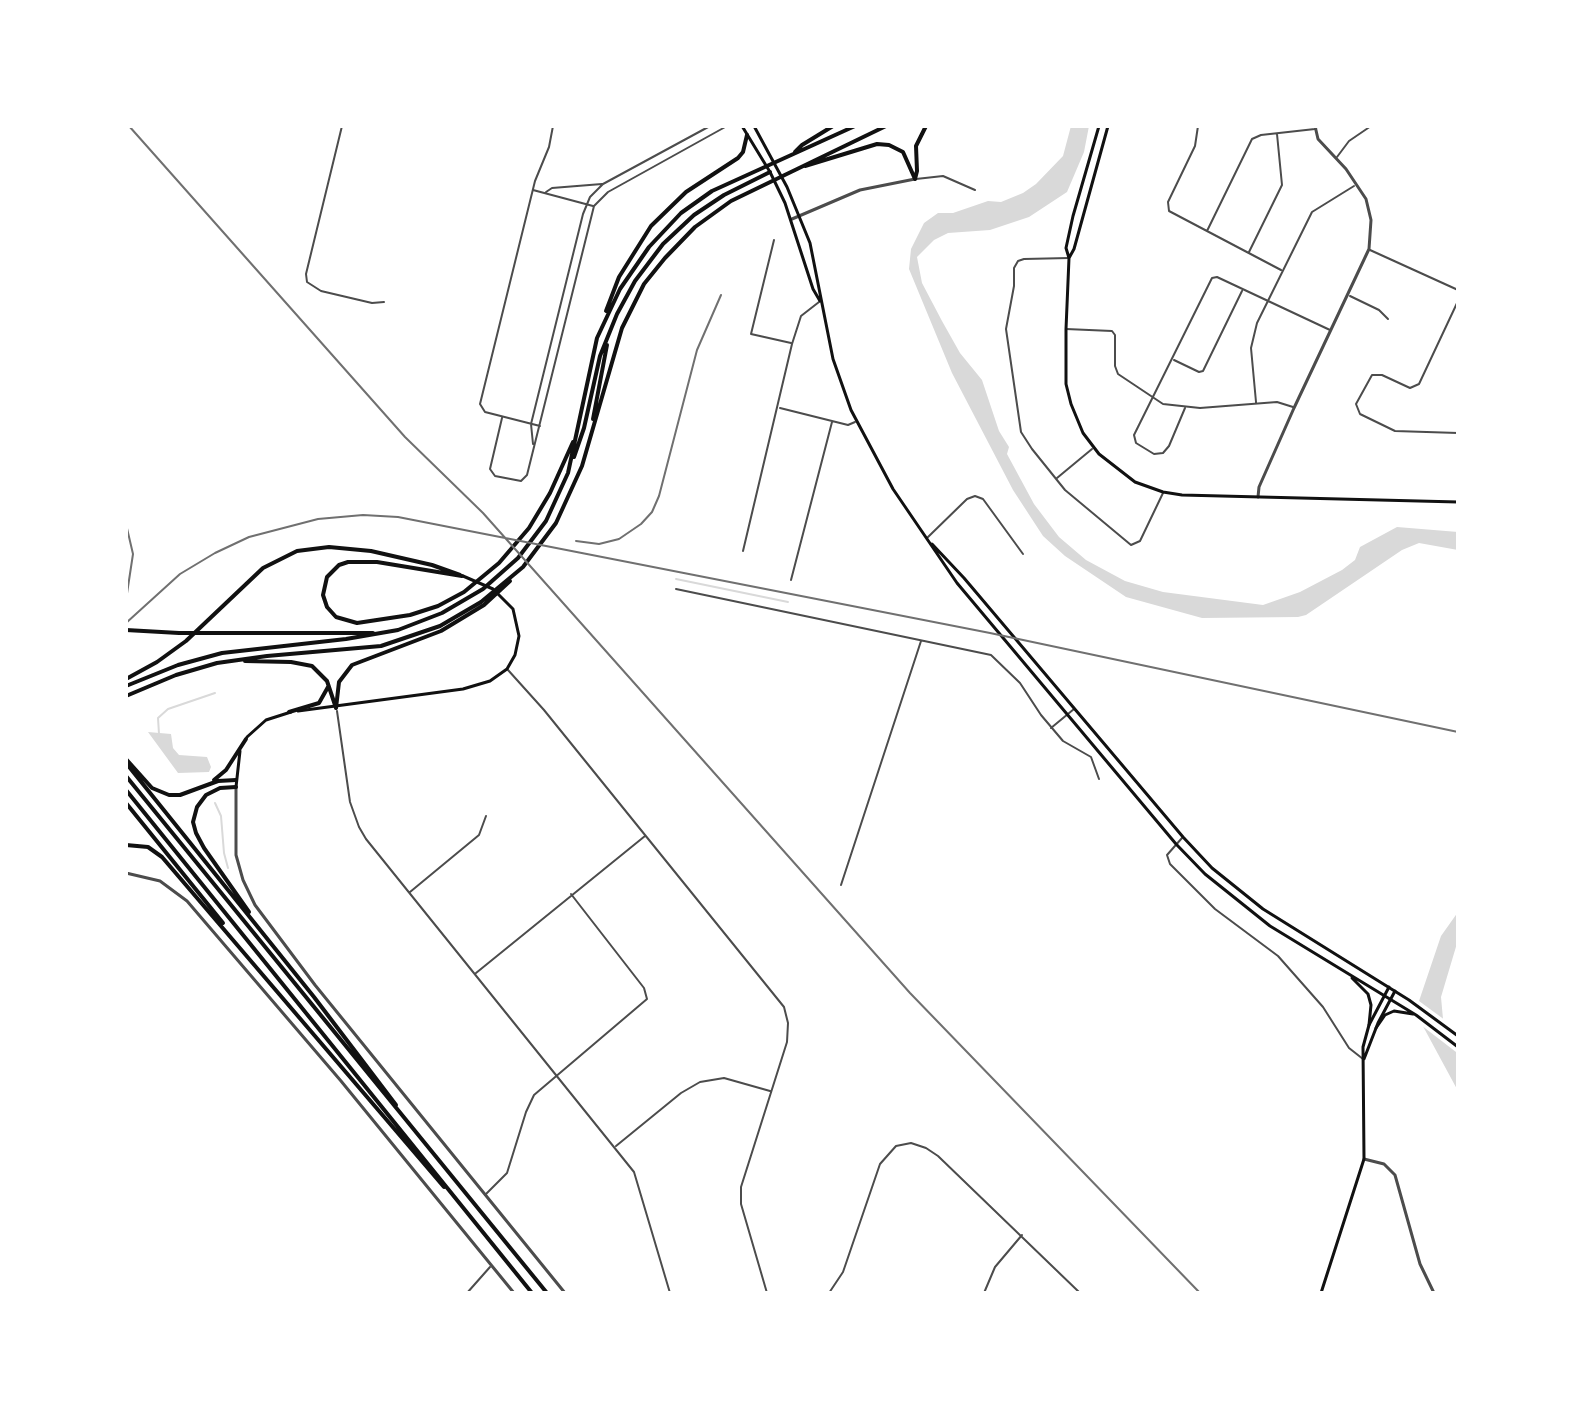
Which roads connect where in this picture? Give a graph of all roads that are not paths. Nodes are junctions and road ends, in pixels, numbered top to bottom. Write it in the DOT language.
graph roads {
  1 [pos="342,126"];
  2 [pos="553,126"];
  3 [pos="710,126"];
  4 [pos="727,126"];
  5 [pos="742,126"];
  6 [pos="754,126"];
  7 [pos="833,126"];
  8 [pos="855,126"];
  9 [pos="886,126"];
  10 [pos="926,126"];
  11 [pos="1099,126"];
  12 [pos="1108,126"];
  13 [pos="1198,126"];
  14 [pos="1371,126"];
  15 [pos="1316,127"];
  16 [pos="1277,132"];
  17 [pos="747,135"];
  18 [pos="689,137"];
  19 [pos="694,145"];
  20 [pos="794,153"];
  21 [pos="1337,158"];
  22 [pos="641,164"];
  23 [pos="793,169"];
  24 [pos="645,171"];
  25 [pos="768,174"];
  26 [pos="915,179"];
  27 [pos="603,184"];
  28 [pos="1357,184"];
  29 [pos="533,190"];
  30 [pos="975,190"];
  31 [pos="546,192"];
  32 [pos="587,203"];
  33 [pos="594,206"];
  34 [pos="800,215"];
  35 [pos="792,219"];
  36 [pos="1207,232"];
  37 [pos="774,240"];
  38 [pos="1369,249"];
  39 [pos="1248,253"];
  40 [pos="1069,258"];
  41 [pos="1282,270"];
  42 [pos="1243,289"];
  43 [pos="1458,290"];
  44 [pos="1348,295"];
  45 [pos="1268,300"];
  46 [pos="820,301"];
  47 [pos="1458,301"];
  48 [pos="384,302"];
  49 [pos="558,315"];
  50 [pos="566,317"];
  51 [pos="605,317"];
  52 [pos="1388,319"];
  53 [pos="1066,329"];
  54 [pos="611,330"];
  55 [pos="1331,330"];
  56 [pos="792,344"];
  57 [pos="1172,359"];
  58 [pos="1154,397"];
  59 [pos="1256,403"];
  60 [pos="778,407"];
  61 [pos="1185,408"];
  62 [pos="1294,408"];
  63 [pos="502,418"];
  64 [pos="856,421"];
  65 [pos="832,422"];
  66 [pos="531,424"];
  67 [pos="540,426"];
  68 [pos="1458,433"];
  69 [pos="577,435"];
  70 [pos="591,437"];
  71 [pos="534,445"];
  72 [pos="1093,448"];
  73 [pos="570,466"];
  74 [pos="1055,479"];
  75 [pos="1163,492"];
  76 [pos="1258,497"];
  77 [pos="1458,502"];
  78 [pos="926,539"];
  79 [pos="743,551"];
  80 [pos="1023,554"];
  81 [pos="462,576"];
  82 [pos="791,580"];
  83 [pos="676,589"];
  84 [pos="482,603"];
  85 [pos="126,630"];
  86 [pos="380,634"];
  87 [pos="922,640"];
  88 [pos="234,661"];
  89 [pos="507,669"];
  90 [pos="126,679"];
  91 [pos="329,685"];
  92 [pos="126,686"];
  93 [pos="126,696"];
  94 [pos="336,708"];
  95 [pos="1075,708"];
  96 [pos="289,712"];
  97 [pos="1068,714"];
  98 [pos="1051,728"];
  99 [pos="246,739"];
  100 [pos="126,761"];
  101 [pos="126,776"];
  102 [pos="1099,779"];
  103 [pos="236,780"];
  104 [pos="205,785"];
  105 [pos="236,787"];
  106 [pos="126,790"];
  107 [pos="126,803"];
  108 [pos="486,816"];
  109 [pos="645,835"];
  110 [pos="1183,837"];
  111 [pos="1176,844"];
  112 [pos="126,845"];
  113 [pos="126,873"];
  114 [pos="841,885"];
  115 [pos="409,892"];
  116 [pos="571,894"];
  117 [pos="271,944"];
  118 [pos="252,959"];
  119 [pos="1346,972"];
  120 [pos="475,973"];
  121 [pos="1389,987"];
  122 [pos="1395,991"];
  123 [pos="1384,995"];
  124 [pos="1390,999"];
  125 [pos="1416,1015"];
  126 [pos="1369,1025"];
  127 [pos="1376,1028"];
  128 [pos="1458,1036"];
  129 [pos="1458,1047"];
  130 [pos="1364,1059"];
  131 [pos="556,1076"];
  132 [pos="771,1091"];
  133 [pos="416,1133"];
  134 [pos="615,1147"];
  135 [pos="1364,1159"];
  136 [pos="485,1195"];
  137 [pos="465,1208"];
  138 [pos="1022,1235"];
  139 [pos="492,1265"];
  140 [pos="467,1293"];
  141 [pos="514,1293"];
  142 [pos="532,1293"];
  143 [pos="547,1293"];
  144 [pos="565,1293"];
  145 [pos="670,1293"];
  146 [pos="767,1293"];
  147 [pos="829,1293"];
  148 [pos="984,1293"];
  149 [pos="1080,1293"];
  150 [pos="1321,1293"];
  151 [pos="1434,1293"];
  1 -- 48 [label="street"];
  2 -- 29 [label="street"];
  3 -- 18 [label="street"];
  4 -- 19 [label="street"];
  5 -- 17 [label="main road"];
  6 -- 34 [label="main road"];
  7 -- 20 [label="highway"];
  8 -- 20 [label="highway"];
  9 -- 23 [label="highway"];
  10 -- 26 [label="highway"];
  11 -- 40 [label="main road"];
  12 -- 40 [label="main road"];
  13 -- 36 [label="street"];
  14 -- 21 [label="street"];
  15 -- 16 [label="street"];
  15 -- 21 [label="street"];
  16 -- 36 [label="street"];
  16 -- 39 [label="street"];
  17 -- 25 [label="main road"];
  17 -- 51 [label="highway"];
  18 -- 19 [label="street"];
  18 -- 22 [label="street"];
  19 -- 24 [label="street"];
  20 -- 51 [label="highway"];
  21 -- 28 [label="street"];
  22 -- 24 [label="street"];
  22 -- 27 [label="street"];
  23 -- 26 [label="highway"];
  23 -- 70 [label="highway"];
  24 -- 33 [label="street"];
  25 -- 35 [label="main road"];
  25 -- 54 [label="highway"];
  26 -- 30 [label="street"];
  26 -- 34 [label="street"];
  27 -- 31 [label="street"];
  27 -- 32 [label="street"];
  28 -- 38 [label="street"];
  28 -- 41 [label="street"];
  29 -- 31 [label="street"];
  29 -- 63 [label="street"];
  31 -- 32 [label="street"];
  32 -- 33 [label="street"];
  32 -- 49 [label="street"];
  33 -- 50 [label="street"];
  34 -- 35 [label="street"];
  34 -- 46 [label="main road"];
  35 -- 46 [label="main road"];
  36 -- 39 [label="street"];
  37 -- 56 [label="street"];
  38 -- 43 [label="street"];
  38 -- 44 [label="street"];
  39 -- 41 [label="street"];
  40 -- 53 [label="main road"];
  40 -- 74 [label="street"];
  41 -- 45 [label="street"];
  42 -- 45 [label="street"];
  42 -- 57 [label="street"];
  42 -- 57 [label="street"];
  44 -- 52 [label="street"];
  44 -- 55 [label="street"];
  45 -- 55 [label="street"];
  45 -- 59 [label="street"];
  46 -- 56 [label="street"];
  46 -- 64 [label="main road"];
  47 -- 68 [label="street"];
  49 -- 50 [label="street"];
  49 -- 66 [label="street"];
  50 -- 67 [label="street"];
  51 -- 69 [label="highway"];
  53 -- 58 [label="street"];
  53 -- 72 [label="main road"];
  54 -- 70 [label="highway"];
  54 -- 73 [label="highway"];
  55 -- 62 [label="street"];
  56 -- 60 [label="street"];
  57 -- 58 [label="street"];
  58 -- 61 [label="street"];
  58 -- 61 [label="street"];
  59 -- 61 [label="street"];
  59 -- 62 [label="street"];
  60 -- 65 [label="street"];
  60 -- 79 [label="street"];
  62 -- 76 [label="street"];
  63 -- 66 [label="street"];
  63 -- 71 [label="street"];
  64 -- 65 [label="street"];
  64 -- 78 [label="main road"];
  65 -- 82 [label="street"];
  66 -- 67 [label="street"];
  66 -- 71 [label="street"];
  67 -- 71 [label="street"];
  69 -- 73 [label="highway"];
  69 -- 81 [label="highway"];
  70 -- 84 [label="highway"];
  72 -- 74 [label="street"];
  72 -- 75 [label="main road"];
  73 -- 86 [label="highway"];
  74 -- 75 [label="street"];
  75 -- 76 [label="main road"];
  76 -- 77 [label="main road"];
  78 -- 80 [label="street"];
  78 -- 95 [label="main road"];
  78 -- 97 [label="main road"];
  81 -- 89 [label="main road"];
  81 -- 90 [label="highway"];
  83 -- 87 [label="street"];
  84 -- 88 [label="highway"];
  84 -- 94 [label="highway"];
  85 -- 86 [label="highway"];
  86 -- 92 [label="highway"];
  87 -- 98 [label="street"];
  87 -- 114 [label="street"];
  88 -- 91 [label="highway"];
  88 -- 93 [label="highway"];
  89 -- 94 [label="main road"];
  89 -- 109 [label="street"];
  91 -- 94 [label="highway"];
  91 -- 96 [label="highway"];
  94 -- 96 [label="main road"];
  94 -- 115 [label="street"];
  95 -- 97 [label="street"];
  95 -- 110 [label="main road"];
  96 -- 99 [label="main road"];
  97 -- 98 [label="street"];
  97 -- 111 [label="main road"];
  98 -- 102 [label="street"];
  99 -- 103 [label="main road"];
  99 -- 104 [label="highway"];
  100 -- 104 [label="highway"];
  100 -- 117 [label="highway"];
  101 -- 133 [label="highway"];
  103 -- 104 [label="highway"];
  103 -- 105 [label="main road"];
  105 -- 117 [label="highway"];
  105 -- 136 [label="street"];
  106 -- 137 [label="highway"];
  107 -- 118 [label="highway"];
  108 -- 115 [label="street"];
  109 -- 116 [label="street"];
  109 -- 132 [label="street"];
  110 -- 111 [label="street"];
  110 -- 121 [label="main road"];
  111 -- 119 [label="main road"];
  111 -- 130 [label="street"];
  112 -- 118 [label="highway"];
  113 -- 139 [label="street"];
  115 -- 120 [label="street"];
  116 -- 120 [label="street"];
  116 -- 131 [label="street"];
  117 -- 133 [label="highway"];
  118 -- 137 [label="highway"];
  119 -- 123 [label="main road"];
  119 -- 126 [label="main road"];
  120 -- 131 [label="street"];
  121 -- 122 [label="main road"];
  121 -- 123 [label="main road"];
  122 -- 124 [label="main road"];
  122 -- 128 [label="main road"];
  123 -- 124 [label="main road"];
  123 -- 126 [label="main road"];
  124 -- 125 [label="main road"];
  124 -- 127 [label="main road"];
  125 -- 127 [label="main road"];
  125 -- 129 [label="main road"];
  126 -- 130 [label="main road"];
  127 -- 130 [label="main road"];
  130 -- 135 [label="main road"];
  131 -- 134 [label="street"];
  131 -- 136 [label="street"];
  132 -- 134 [label="street"];
  132 -- 146 [label="street"];
  133 -- 143 [label="highway"];
  134 -- 145 [label="street"];
  135 -- 150 [label="main road"];
  135 -- 151 [label="street"];
  136 -- 144 [label="street"];
  137 -- 142 [label="highway"];
  138 -- 147 [label="street"];
  138 -- 148 [label="street"];
  138 -- 149 [label="street"];
  139 -- 140 [label="street"];
  139 -- 141 [label="street"];
}
